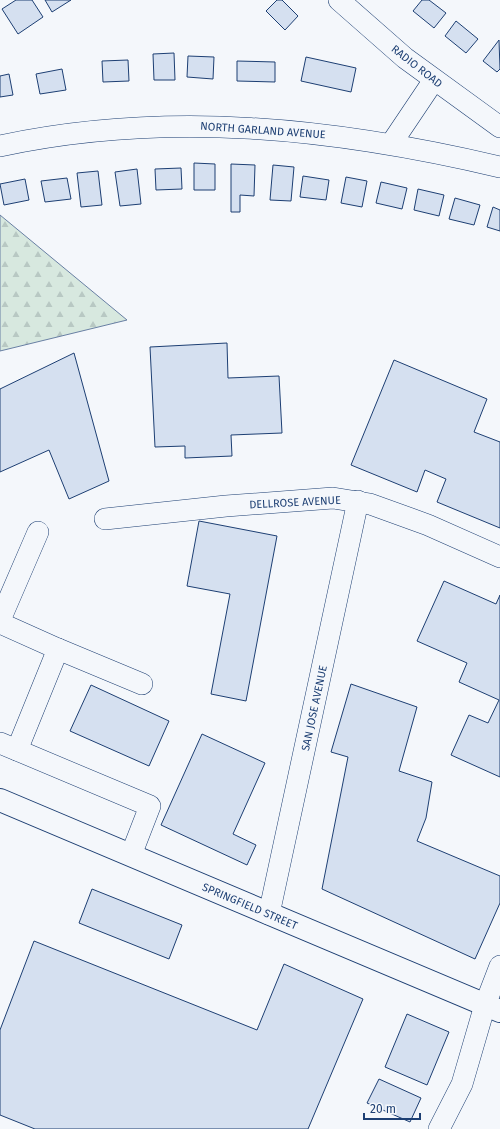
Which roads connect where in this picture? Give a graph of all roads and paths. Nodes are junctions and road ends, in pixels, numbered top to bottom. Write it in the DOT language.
graph roads {
  1 [pos="338,0"];
  2 [pos="434,80"];
  3 [pos="500,127"];
  4 [pos="391,144"];
  5 [pos="0,146"];
  6 [pos="500,167"];
  7 [pos="358,502"];
  8 [pos="105,519"];
  9 [pos="38,532"];
  10 [pos="500,557"];
  11 [pos="0,621"];
  12 [pos="58,649"];
  13 [pos="142,684"];
  14 [pos="8,746"];
  15 [pos="0,800"];
  16 [pos="131,855"];
  17 [pos="270,914"];
  18 [pos="500,966"];
  19 [pos="493,1008"];
  20 [pos="439,1129"];
  1 -- 2 [label="street, RADIO ROAD"];
  2 -- 3 [label="street, RADIO ROAD"];
  2 -- 4 [label="street"];
  4 -- 5 [label="street, NORTH GARLAND AVENUE"];
  4 -- 6 [label="street, NORTH GARLAND AVENUE"];
  7 -- 8 [label="street, DELLROSE AVENUE"];
  7 -- 10 [label="street, DELLROSE AVENUE"];
  7 -- 17 [label="street, SAN JOSE AVENUE"];
  9 -- 11 [label="street"];
  11 -- 12 [label="street"];
  12 -- 13 [label="street"];
  12 -- 14 [label="street"];
  14 -- 16 [label="street"];
  15 -- 16 [label="main road, SPRINGFIELD STREET"];
  16 -- 17 [label="main road, SPRINGFIELD STREET"];
  17 -- 19 [label="main road, SPRINGFIELD STREET"];
  18 -- 19 [label="street"];
  19 -- 20 [label="street"];
}
